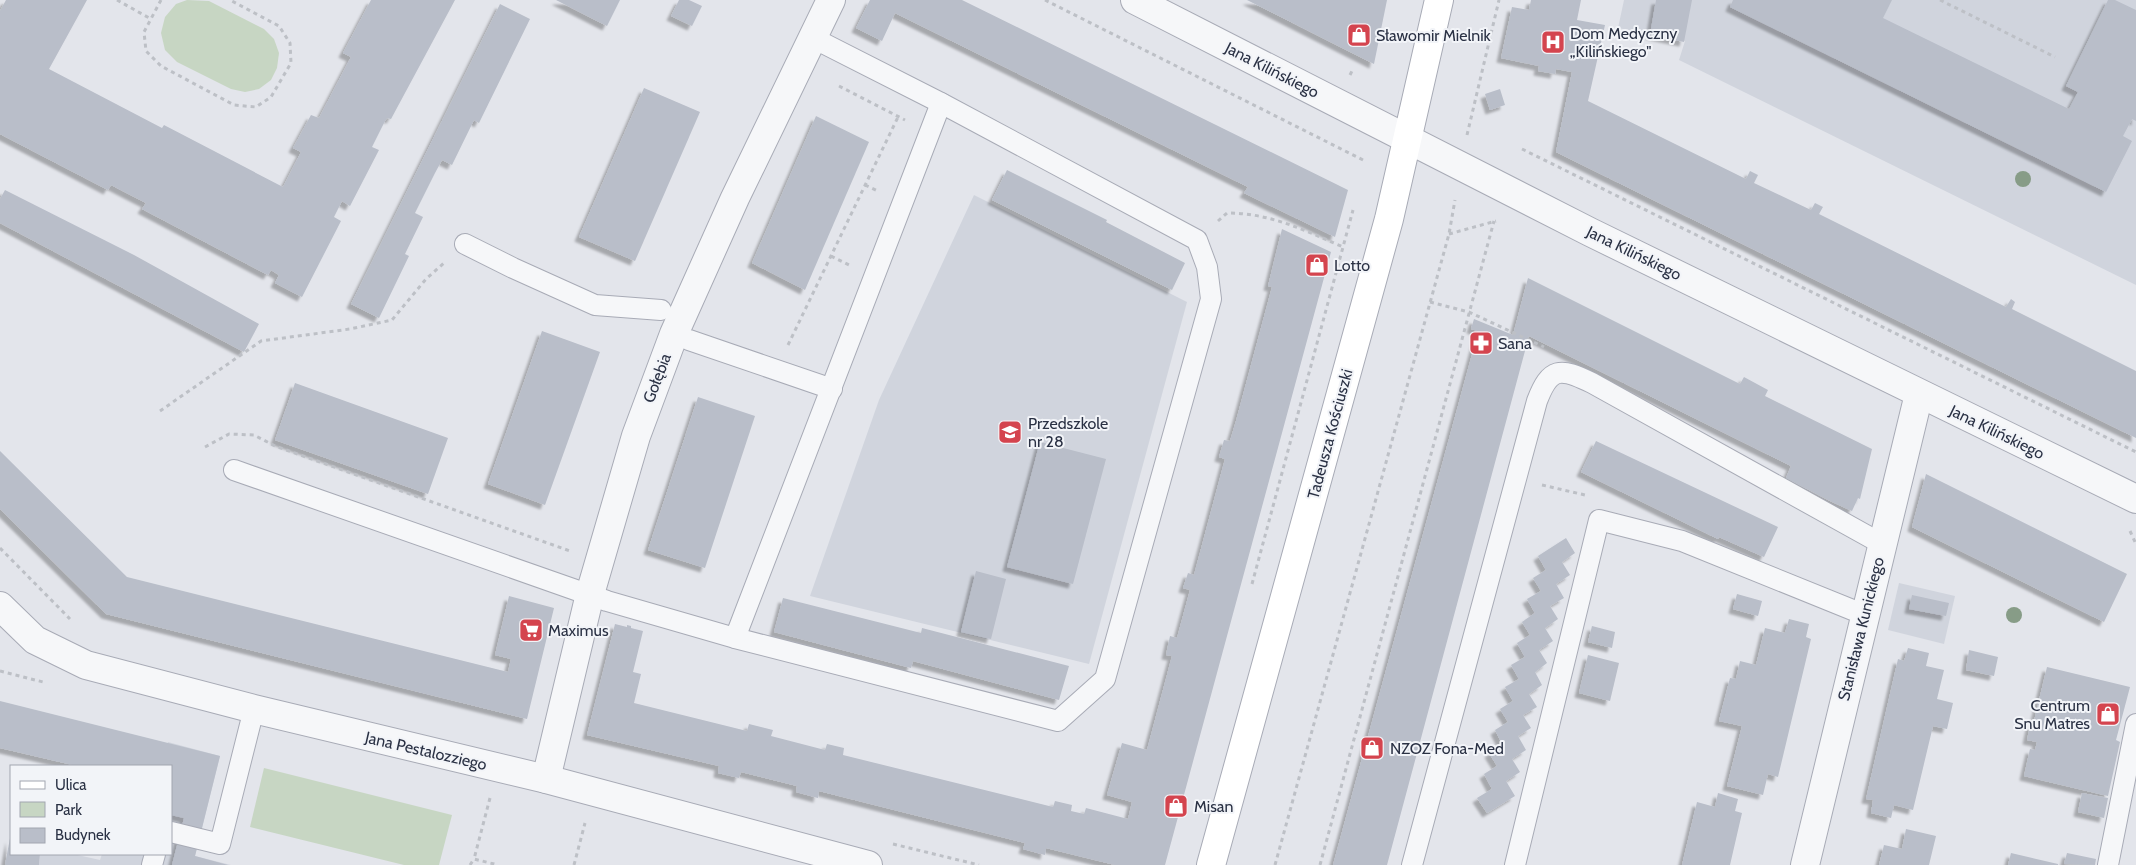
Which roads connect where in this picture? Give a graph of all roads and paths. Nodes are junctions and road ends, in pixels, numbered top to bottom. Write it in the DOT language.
graph roads {
  1 [pos="117,0"];
  2 [pos="161,0"];
  3 [pos="230,0"];
  4 [pos="831,0"];
  5 [pos="1044,0"];
  6 [pos="1135,0"];
  7 [pos="1439,0"];
  8 [pos="1498,0"];
  9 [pos="1940,0"];
  10 [pos="151,19"];
  11 [pos="813,38"];
  12 [pos="2055,57"];
  13 [pos="832,82"];
  14 [pos="941,103"];
  15 [pos="898,117"];
  16 [pos="930,133"];
  17 [pos="1467,136"];
  18 [pos="1408,140"];
  19 [pos="1522,149"];
  20 [pos="1365,162"];
  21 [pos="1353,210"];
  22 [pos="1197,240"];
  23 [pos="465,244"];
  24 [pos="1343,247"];
  25 [pos="1430,302"];
  26 [pos="660,310"];
  27 [pos="1469,312"];
  28 [pos="1514,332"];
  29 [pos="689,340"];
  30 [pos="776,370"];
  31 [pos="832,389"];
  32 [pos="1919,394"];
  33 [pos="160,411"];
  34 [pos="205,447"];
  35 [pos="2136,452"];
  36 [pos="234,470"];
  37 [pos="1516,478"];
  38 [pos="2136,499"];
  39 [pos="1599,520"];
  40 [pos="1882,544"];
  41 [pos="0,548"];
  42 [pos="1252,585"];
  43 [pos="580,590"];
  44 [pos="0,606"];
  45 [pos="1865,615"];
  46 [pos="75,624"];
  47 [pos="735,638"];
  48 [pos="254,709"];
  49 [pos="2136,724"];
  50 [pos="546,779"];
  51 [pos="490,798"];
  52 [pos="584,823"];
  53 [pos="172,832"];
  54 [pos="884,841"];
  55 [pos="474,859"];
  56 [pos="839,861"];
  57 [pos="470,865"];
  58 [pos="498,865"];
  59 [pos="574,865"];
  60 [pos="868,865"];
  61 [pos="979,865"];
  62 [pos="1211,865"];
  63 [pos="1275,865"];
  64 [pos="1320,865"];
  65 [pos="1412,865"];
  66 [pos="1515,865"];
  67 [pos="1805,865"];
  68 [pos="2108,865"];
  1 -- 10 [label="path"];
  2 -- 10 [label="path"];
  3 -- 10 [label="path"];
  4 -- 11 [label="street, Gołębia"];
  5 -- 20 [label="path"];
  6 -- 18 [label="street, Jana Kilińskiego"];
  7 -- 18 [label="street, Tadeusza Kościuszki"];
  8 -- 17 [label="path"];
  9 -- 12 [label="path"];
  11 -- 14 [label="lane"];
  11 -- 43 [label="street, Gołębia"];
  13 -- 15 [label="path"];
  14 -- 16 [label="lane"];
  14 -- 22 [label="lane"];
  15 -- 16 [label="path"];
  15 -- 30 [label="path"];
  16 -- 31 [label="lane"];
  18 -- 32 [label="street, Jana Kilińskiego"];
  18 -- 62 [label="street, Tadeusza Kościuszki"];
  19 -- 35 [label="path"];
  21 -- 24 [label="path"];
  22 -- 24 [label="path"];
  22 -- 47 [label="lane"];
  23 -- 26 [label="lane"];
  23 -- 33 [label="path"];
  24 -- 42 [label="path"];
  25 -- 27 [label="path"];
  25 -- 27 [label="path"];
  25 -- 63 [label="path"];
  27 -- 28 [label="path"];
  27 -- 64 [label="path"];
  29 -- 30 [label="lane"];
  30 -- 31 [label="lane"];
  31 -- 47 [label="lane"];
  32 -- 38 [label="street, Jana Kilińskiego"];
  32 -- 40 [label="street, Stanisława Kunickiego"];
  34 -- 43 [label="path"];
  36 -- 43 [label="lane"];
  37 -- 39 [label="path"];
  37 -- 40 [label="lane"];
  37 -- 65 [label="lane"];
  39 -- 45 [label="lane"];
  39 -- 66 [label="lane"];
  40 -- 45 [label="street, Stanisława Kunickiego"];
  41 -- 46 [label="path"];
  43 -- 47 [label="lane"];
  43 -- 50 [label="street, Gołębia"];
  44 -- 48 [label="street, Jana Pestalozziego"];
  45 -- 67 [label="street, Stanisława Kunickiego"];
  48 -- 50 [label="street, Jana Pestalozziego"];
  48 -- 53 [label="lane"];
  49 -- 68 [label="lane"];
  50 -- 56 [label="street, Jana Pestalozziego"];
  51 -- 55 [label="path"];
  52 -- 59 [label="path"];
  54 -- 61 [label="path"];
  55 -- 57 [label="path"];
  55 -- 58 [label="path"];
  56 -- 60 [label="street, Jana Pestalozziego"];
}
